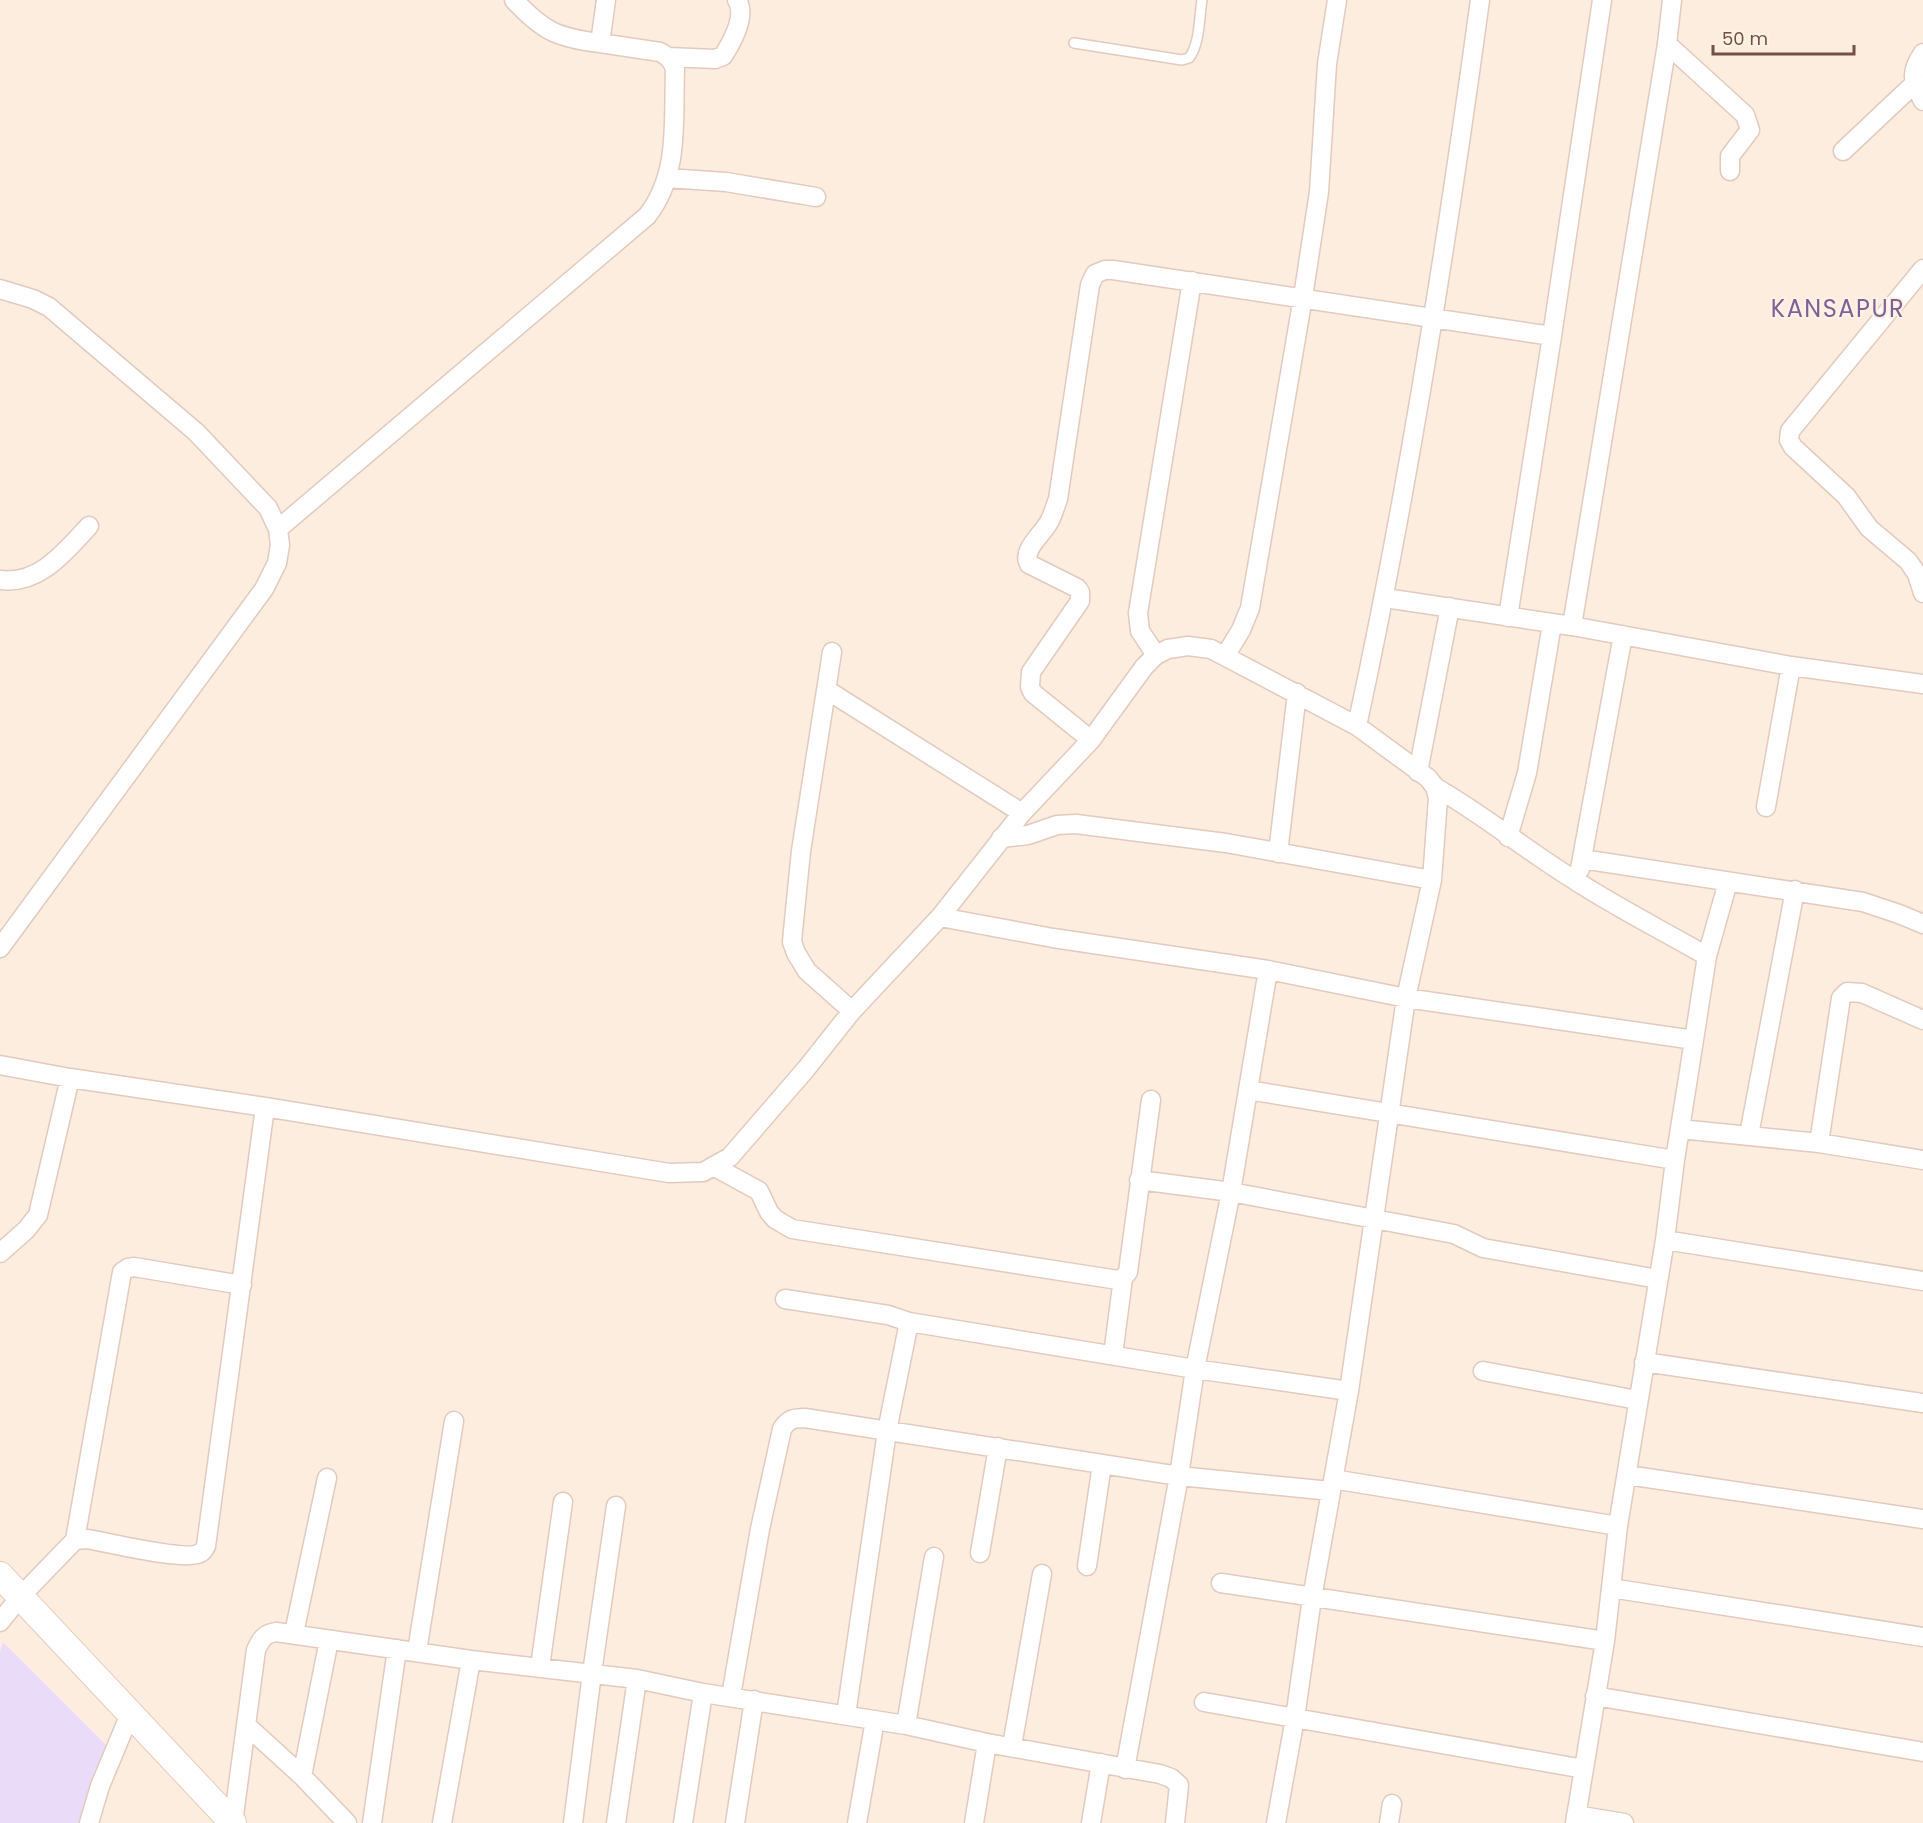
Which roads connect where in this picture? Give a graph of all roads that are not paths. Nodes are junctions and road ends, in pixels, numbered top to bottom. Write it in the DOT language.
graph roads {
  1 [pos="514,0"];
  2 [pos="606,0"];
  3 [pos="736,0"];
  4 [pos="1202,0"];
  5 [pos="1337,0"];
  6 [pos="1480,0"];
  7 [pos="1602,0"];
  8 [pos="1672,0"];
  9 [pos="600,43"];
  10 [pos="1074,43"];
  11 [pos="1667,44"];
  12 [pos="1923,54"];
  13 [pos="669,57"];
  14 [pos="1914,84"];
  15 [pos="1923,101"];
  16 [pos="1843,151"];
  17 [pos="1730,171"];
  18 [pos="667,178"];
  19 [pos="816,197"];
  20 [pos="1923,269"];
  21 [pos="1192,281"];
  22 [pos="0,289"];
  23 [pos="1303,297"];
  24 [pos="1434,318"];
  25 [pos="1552,336"];
  26 [pos="89,526"];
  27 [pos="278,529"];
  28 [pos="0,580"];
  29 [pos="1923,593"];
  30 [pos="1385,598"];
  31 [pos="1450,607"];
  32 [pos="1508,617"];
  33 [pos="1552,624"];
  34 [pos="1572,626"];
  35 [pos="1623,635"];
  36 [pos="832,652"];
  37 [pos="1156,655"];
  38 [pos="1225,656"];
  39 [pos="1791,666"];
  40 [pos="1923,684"];
  41 [pos="827,690"];
  42 [pos="1297,693"];
  43 [pos="1357,726"];
  44 [pos="1091,740"];
  45 [pos="1418,772"];
  46 [pos="1435,787"];
  47 [pos="1766,807"];
  48 [pos="1022,813"];
  49 [pos="1508,837"];
  50 [pos="1001,838"];
  51 [pos="1278,853"];
  52 [pos="1582,859"];
  53 [pos="1432,880"];
  54 [pos="1577,882"];
  55 [pos="1728,882"];
  56 [pos="1795,890"];
  57 [pos="940,916"];
  58 [pos="1923,924"];
  59 [pos="0,948"];
  60 [pos="1707,956"];
  61 [pos="1268,970"];
  62 [pos="1406,998"];
  63 [pos="852,1011"];
  64 [pos="1923,1020"];
  65 [pos="1694,1040"];
  66 [pos="0,1065"];
  67 [pos="70,1078"];
  68 [pos="1248,1090"];
  69 [pos="1151,1100"];
  70 [pos="265,1107"];
  71 [pos="1390,1115"];
  72 [pos="1680,1128"];
  73 [pos="1749,1135"];
  74 [pos="1819,1143"];
  75 [pos="1675,1160"];
  76 [pos="1923,1160"];
  77 [pos="715,1167"];
  78 [pos="1139,1180"];
  79 [pos="1232,1192"];
  80 [pos="1374,1220"];
  81 [pos="1665,1240"];
  82 [pos="0,1253"];
  83 [pos="1123,1278"];
  84 [pos="1658,1279"];
  85 [pos="1923,1281"];
  86 [pos="242,1285"];
  87 [pos="785,1299"];
  88 [pos="909,1322"];
  89 [pos="1113,1355"];
  90 [pos="1644,1362"];
  91 [pos="1196,1368"];
  92 [pos="1484,1371"];
  93 [pos="1349,1391"];
  94 [pos="1637,1400"];
  95 [pos="1923,1403"];
  96 [pos="454,1421"];
  97 [pos="887,1431"];
  98 [pos="998,1447"];
  99 [pos="1102,1464"];
  100 [pos="1627,1475"];
  101 [pos="1179,1476"];
  102 [pos="327,1478"];
  103 [pos="1332,1485"];
  104 [pos="563,1502"];
  105 [pos="616,1506"];
  106 [pos="1923,1519"];
  107 [pos="1617,1526"];
  108 [pos="75,1540"];
  109 [pos="980,1552"];
  110 [pos="934,1557"];
  111 [pos="1087,1566"];
  112 [pos="1042,1574"];
  113 [pos="0,1575"];
  114 [pos="1221,1583"];
  115 [pos="1611,1588"];
  116 [pos="20,1597"];
  117 [pos="1312,1598"];
  118 [pos="0,1622"];
  119 [pos="294,1633"];
  120 [pos="1923,1637"];
  121 [pos="329,1640"];
  122 [pos="1605,1641"];
  123 [pos="396,1649"];
  124 [pos="417,1651"];
  125 [pos="471,1660"];
  126 [pos="540,1667"];
  127 [pos="592,1673"];
  128 [pos="637,1679"];
  129 [pos="703,1693"];
  130 [pos="730,1696"];
  131 [pos="1595,1696"];
  132 [pos="754,1700"];
  133 [pos="1204,1702"];
  134 [pos="130,1714"];
  135 [pos="846,1715"];
  136 [pos="1295,1718"];
  137 [pos="875,1720"];
  138 [pos="246,1725"];
  139 [pos="906,1725"];
  140 [pos="987,1743"];
  141 [pos="1012,1746"];
  142 [pos="1923,1752"];
  143 [pos="1101,1763"];
  144 [pos="1584,1768"];
  145 [pos="1125,1769"];
  146 [pos="302,1776"];
  147 [pos="1392,1804"];
  148 [pos="1576,1819"];
  149 [pos="88,1823"];
  150 [pos="233,1823"];
  151 [pos="347,1823"];
  152 [pos="372,1823"];
  153 [pos="442,1823"];
  154 [pos="573,1823"];
  155 [pos="616,1823"];
  156 [pos="682,1823"];
  157 [pos="735,1823"];
  158 [pos="857,1823"];
  159 [pos="974,1823"];
  160 [pos="1091,1823"];
  161 [pos="1175,1823"];
  162 [pos="1276,1823"];
  163 [pos="1389,1823"];
  164 [pos="1624,1823"];
  1 -- 9 [label="street"];
  2 -- 9 [label="street"];
  3 -- 13 [label="street"];
  4 -- 10 [label="lane"];
  5 -- 23 [label="street"];
  6 -- 24 [label="street"];
  7 -- 25 [label="street"];
  8 -- 11 [label="street"];
  9 -- 13 [label="street"];
  11 -- 17 [label="street"];
  11 -- 34 [label="street"];
  12 -- 14 [label="street"];
  13 -- 18 [label="street"];
  14 -- 15 [label="street"];
  14 -- 16 [label="street"];
  18 -- 19 [label="street"];
  18 -- 27 [label="street"];
  20 -- 29 [label="street"];
  21 -- 23 [label="street"];
  21 -- 37 [label="street"];
  21 -- 44 [label="street"];
  22 -- 27 [label="street"];
  23 -- 24 [label="street"];
  23 -- 38 [label="street"];
  24 -- 25 [label="street"];
  24 -- 30 [label="street"];
  25 -- 32 [label="street"];
  26 -- 28 [label="street"];
  27 -- 59 [label="street"];
  30 -- 31 [label="street"];
  30 -- 43 [label="street"];
  31 -- 32 [label="street"];
  31 -- 45 [label="street"];
  32 -- 33 [label="street"];
  33 -- 34 [label="street"];
  33 -- 49 [label="street"];
  34 -- 35 [label="street"];
  35 -- 39 [label="street"];
  35 -- 52 [label="street"];
  36 -- 41 [label="street"];
  37 -- 38 [label="street"];
  37 -- 44 [label="street"];
  38 -- 42 [label="street"];
  39 -- 40 [label="street"];
  39 -- 47 [label="street"];
  41 -- 48 [label="street"];
  41 -- 63 [label="street"];
  42 -- 43 [label="street"];
  42 -- 51 [label="street"];
  43 -- 45 [label="street"];
  44 -- 48 [label="street"];
  45 -- 46 [label="street"];
  46 -- 49 [label="street"];
  46 -- 53 [label="street"];
  48 -- 50 [label="street"];
  49 -- 54 [label="street"];
  50 -- 51 [label="street"];
  50 -- 57 [label="street"];
  51 -- 53 [label="street"];
  52 -- 54 [label="street"];
  52 -- 55 [label="street"];
  53 -- 62 [label="street"];
  54 -- 60 [label="street"];
  55 -- 56 [label="street"];
  55 -- 60 [label="street"];
  56 -- 58 [label="street"];
  56 -- 73 [label="street"];
  57 -- 61 [label="street"];
  57 -- 63 [label="street"];
  60 -- 65 [label="street"];
  61 -- 62 [label="street"];
  61 -- 68 [label="street"];
  62 -- 65 [label="street"];
  62 -- 71 [label="street"];
  63 -- 77 [label="street"];
  64 -- 74 [label="street"];
  65 -- 72 [label="street"];
  66 -- 67 [label="street"];
  67 -- 70 [label="street"];
  67 -- 82 [label="street"];
  68 -- 71 [label="street"];
  68 -- 79 [label="street"];
  69 -- 78 [label="street"];
  70 -- 77 [label="street"];
  70 -- 86 [label="street"];
  71 -- 75 [label="street"];
  71 -- 80 [label="street"];
  72 -- 73 [label="street"];
  72 -- 75 [label="street"];
  73 -- 74 [label="street"];
  74 -- 76 [label="street"];
  75 -- 81 [label="street"];
  77 -- 83 [label="street"];
  78 -- 79 [label="street"];
  78 -- 83 [label="street"];
  79 -- 80 [label="street"];
  79 -- 91 [label="street"];
  80 -- 84 [label="street"];
  80 -- 93 [label="street"];
  81 -- 84 [label="street"];
  81 -- 85 [label="street"];
  83 -- 89 [label="street"];
  84 -- 90 [label="street"];
  86 -- 108 [label="street"];
  86 -- 108 [label="street"];
  87 -- 88 [label="street"];
  88 -- 89 [label="street"];
  88 -- 97 [label="street"];
  89 -- 91 [label="street"];
  90 -- 94 [label="street"];
  90 -- 95 [label="street"];
  91 -- 93 [label="street"];
  91 -- 101 [label="street"];
  92 -- 94 [label="street"];
  93 -- 103 [label="street"];
  94 -- 100 [label="street"];
  96 -- 124 [label="street"];
  97 -- 98 [label="street"];
  97 -- 130 [label="street"];
  97 -- 135 [label="street"];
  98 -- 99 [label="street"];
  98 -- 109 [label="street"];
  99 -- 101 [label="street"];
  99 -- 111 [label="street"];
  100 -- 106 [label="street"];
  100 -- 107 [label="street"];
  101 -- 103 [label="street"];
  101 -- 145 [label="street"];
  102 -- 119 [label="street"];
  103 -- 107 [label="street"];
  103 -- 117 [label="street"];
  104 -- 126 [label="street"];
  105 -- 127 [label="street"];
  107 -- 115 [label="street"];
  108 -- 116 [label="street"];
  110 -- 139 [label="street"];
  112 -- 141 [label="street"];
  113 -- 116 [label="main road"];
  114 -- 117 [label="street"];
  115 -- 120 [label="street"];
  115 -- 122 [label="street"];
  116 -- 118 [label="street"];
  116 -- 134 [label="main road"];
  117 -- 122 [label="street"];
  117 -- 136 [label="street"];
  119 -- 121 [label="street"];
  119 -- 138 [label="street"];
  121 -- 123 [label="street"];
  121 -- 146 [label="street"];
  122 -- 131 [label="street"];
  123 -- 124 [label="street"];
  123 -- 152 [label="street"];
  124 -- 125 [label="street"];
  125 -- 126 [label="street"];
  125 -- 153 [label="street"];
  126 -- 127 [label="street"];
  127 -- 128 [label="street"];
  127 -- 154 [label="street"];
  128 -- 129 [label="street"];
  128 -- 155 [label="street"];
  129 -- 130 [label="street"];
  129 -- 156 [label="street"];
  130 -- 132 [label="street"];
  131 -- 142 [label="street"];
  131 -- 144 [label="street"];
  132 -- 135 [label="street"];
  132 -- 157 [label="street"];
  133 -- 136 [label="street"];
  134 -- 149 [label="street"];
  134 -- 150 [label="main road"];
  135 -- 137 [label="street"];
  136 -- 144 [label="street"];
  136 -- 162 [label="street"];
  137 -- 139 [label="street"];
  137 -- 158 [label="street"];
  138 -- 146 [label="street"];
  138 -- 150 [label="street"];
  139 -- 140 [label="street"];
  140 -- 141 [label="street"];
  140 -- 159 [label="street"];
  141 -- 143 [label="street"];
  143 -- 145 [label="street"];
  143 -- 160 [label="street"];
  144 -- 148 [label="street"];
  145 -- 161 [label="street"];
  146 -- 151 [label="street"];
  147 -- 163 [label="street"];
  148 -- 164 [label="street"];
}
